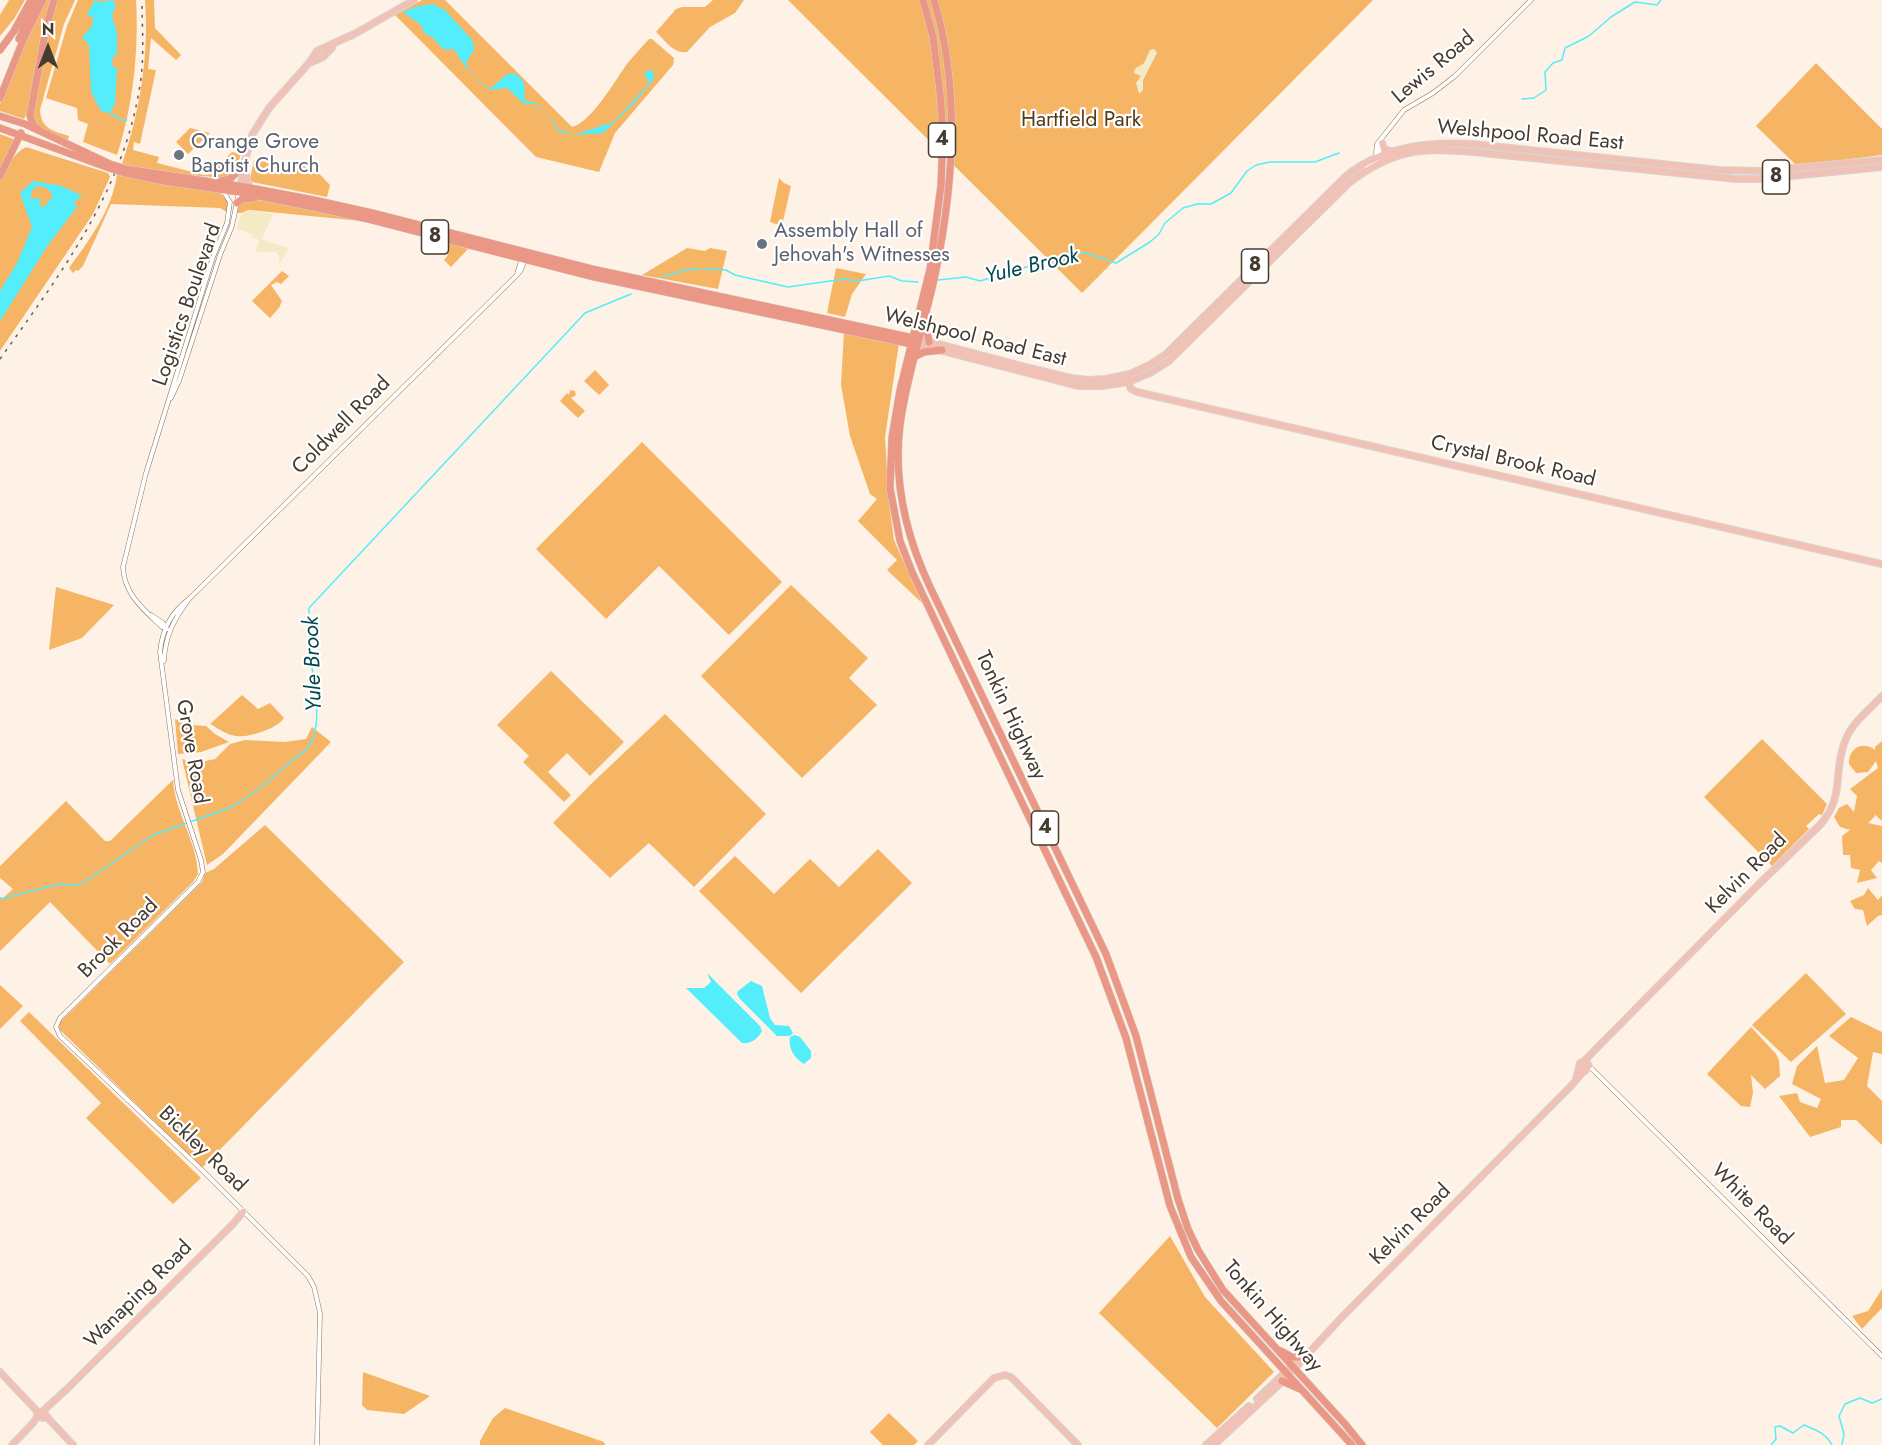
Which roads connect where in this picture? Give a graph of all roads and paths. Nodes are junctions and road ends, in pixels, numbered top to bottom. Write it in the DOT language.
graph roads {
  1 [pos="31,0"];
  2 [pos="36,0"];
  3 [pos="43,0"];
  4 [pos="54,0"];
  5 [pos="414,0"];
  6 [pos="923,0"];
  7 [pos="934,0"];
  8 [pos="1530,0"];
  9 [pos="0,50"];
  10 [pos="0,87"];
  11 [pos="34,97"];
  12 [pos="0,98"];
  13 [pos="0,116"];
  14 [pos="26,124"];
  15 [pos="0,128"];
  16 [pos="40,131"];
  17 [pos="20,135"];
  18 [pos="1383,139"];
  19 [pos="38,142"];
  20 [pos="13,151"];
  21 [pos="1377,153"];
  22 [pos="1394,153"];
  23 [pos="1580,159"];
  24 [pos="1882,160"];
  25 [pos="109,166"];
  26 [pos="242,166"];
  27 [pos="1365,166"];
  28 [pos="1882,167"];
  29 [pos="0,176"];
  30 [pos="218,186"];
  31 [pos="251,188"];
  32 [pos="237,189"];
  33 [pos="295,203"];
  34 [pos="237,206"];
  35 [pos="524,256"];
  36 [pos="591,272"];
  37 [pos="927,308"];
  38 [pos="916,328"];
  39 [pos="890,334"];
  40 [pos="900,341"];
  41 [pos="916,341"];
  42 [pos="929,342"];
  43 [pos="942,350"];
  44 [pos="916,356"];
  45 [pos="906,367"];
  46 [pos="1129,378"];
  47 [pos="166,410"];
  48 [pos="1882,564"];
  49 [pos="189,599"];
  50 [pos="165,628"];
  51 [pos="164,671"];
  52 [pos="1882,696"];
  53 [pos="203,872"];
  54 [pos="56,1027"];
  55 [pos="1585,1067"];
  56 [pos="245,1213"];
  57 [pos="1320,1340"];
  58 [pos="1279,1350"];
  59 [pos="1882,1356"];
  60 [pos="1300,1358"];
  61 [pos="1290,1370"];
  62 [pos="0,1372"];
  63 [pos="1282,1381"];
  64 [pos="1305,1392"];
  65 [pos="42,1415"];
  66 [pos="12,1445"];
  67 [pos="73,1445"];
  68 [pos="317,1445"];
  69 [pos="928,1445"];
  70 [pos="1078,1445"];
  71 [pos="1206,1445"];
  72 [pos="1214,1445"];
  73 [pos="1352,1445"];
  74 [pos="1362,1445"];
  1 -- 9 [label="highway"];
  2 -- 10 [label="highway"];
  3 -- 12 [label="highway"];
  4 -- 11 [label="highway"];
  5 -- 26 [label="main road"];
  6 -- 38 [label="highway, Tonkin Highway / 4"];
  7 -- 37 [label="highway, Tonkin Highway / 4"];
  8 -- 18 [label="street, Lewis Road"];
  11 -- 14 [label="highway"];
  11 -- 16 [label="highway"];
  13 -- 14 [label="highway, Welshpool Road East / 8"];
  14 -- 16 [label="highway, Welshpool Road East / 8"];
  14 -- 17 [label="highway"];
  15 -- 17 [label="highway, Welshpool Road East / 8"];
  16 -- 25 [label="highway, Welshpool Road East / 8"];
  17 -- 19 [label="highway, Welshpool Road East / 8"];
  17 -- 20 [label="highway"];
  18 -- 21 [label="street, Lewis Road"];
  18 -- 22 [label="main road"];
  19 -- 20 [label="highway"];
  19 -- 25 [label="highway, Welshpool Road East / 8"];
  20 -- 29 [label="highway"];
  21 -- 22 [label="main road, Welshpool Road East / 8"];
  21 -- 27 [label="main road, Welshpool Road East / 8"];
  22 -- 23 [label="main road, Welshpool Road East / 8"];
  22 -- 27 [label="main road, Welshpool Road East / 8"];
  23 -- 24 [label="main road, Welshpool Road East / 8"];
  23 -- 28 [label="main road, Welshpool Road East / 8"];
  25 -- 30 [label="highway, Welshpool Road East / 8, bridge"];
  26 -- 30 [label="highway"];
  26 -- 31 [label="main road"];
  26 -- 32 [label="main road"];
  27 -- 46 [label="main road, Welshpool Road East / 8"];
  30 -- 32 [label="highway, Welshpool Road East / 8"];
  30 -- 47 [label="street, Logistics Boulevard"];
  31 -- 32 [label="highway, Welshpool Road East / 8"];
  31 -- 35 [label="highway, Welshpool Road East / 8"];
  32 -- 33 [label="highway, Welshpool Road East / 8"];
  32 -- 34 [label="street, Logistics Boulevard"];
  33 -- 34 [label="highway, 8"];
  33 -- 35 [label="highway, Welshpool Road East / 8"];
  34 -- 47 [label="street, Logistics Boulevard"];
  35 -- 36 [label="highway, Welshpool Road East / 8"];
  35 -- 49 [label="street, Coldwell Road"];
  36 -- 39 [label="highway, Welshpool Road East / 8"];
  36 -- 40 [label="highway, Welshpool Road East / 8"];
  37 -- 41 [label="highway, Tonkin Highway / 4"];
  37 -- 42 [label="highway"];
  38 -- 39 [label="highway"];
  38 -- 41 [label="highway, Tonkin Highway / 4"];
  39 -- 41 [label="highway, Welshpool Road East / 8"];
  40 -- 41 [label="highway, Welshpool Road East / 8"];
  40 -- 45 [label="highway"];
  41 -- 42 [label="main road, Welshpool Road East / 8"];
  41 -- 43 [label="main road, Welshpool Road East / 8"];
  41 -- 44 [label="highway, Tonkin Highway / 4"];
  41 -- 45 [label="highway, Tonkin Highway / 4"];
  42 -- 46 [label="main road, Welshpool Road East / 8"];
  43 -- 44 [label="highway"];
  43 -- 46 [label="main road, Welshpool Road East / 8"];
  44 -- 58 [label="highway, Tonkin Highway / 4"];
  45 -- 61 [label="highway, Tonkin Highway / 4"];
  46 -- 48 [label="main road, Crystal Brook Road"];
  47 -- 50 [label="street, Logistics Boulevard"];
  49 -- 50 [label="street, Grove Road"];
  50 -- 51 [label="street, Grove Road"];
  50 -- 51 [label="street, Grove Road"];
  51 -- 53 [label="street, Grove Road"];
  52 -- 55 [label="main road, Kelvin Road"];
  53 -- 54 [label="street, Brook Road"];
  54 -- 56 [label="street, Bickley Road"];
  55 -- 57 [label="main road, Kelvin Road"];
  55 -- 59 [label="street, White Road"];
  56 -- 65 [label="main road, Wanaping Road"];
  56 -- 68 [label="street, Bickley Road"];
  57 -- 60 [label="main road, Kelvin Road"];
  57 -- 61 [label="main road, Kelvin Road"];
  58 -- 60 [label="highway"];
  58 -- 61 [label="highway, Tonkin Highway / 4"];
  60 -- 61 [label="main road, Kelvin Road"];
  61 -- 63 [label="main road, Kelvin Road"];
  61 -- 64 [label="highway, Tonkin Highway / 4"];
  61 -- 71 [label="main road, Kelvin Road"];
  61 -- 74 [label="highway, Tonkin Highway / 4"];
  62 -- 65 [label="main road"];
  63 -- 64 [label="highway"];
  63 -- 72 [label="main road, Kelvin Road"];
  64 -- 73 [label="highway, Tonkin Highway / 4"];
  65 -- 66 [label="main road, Wanaping Road"];
  65 -- 67 [label="main road"];
  69 -- 70 [label="main road"];
}
